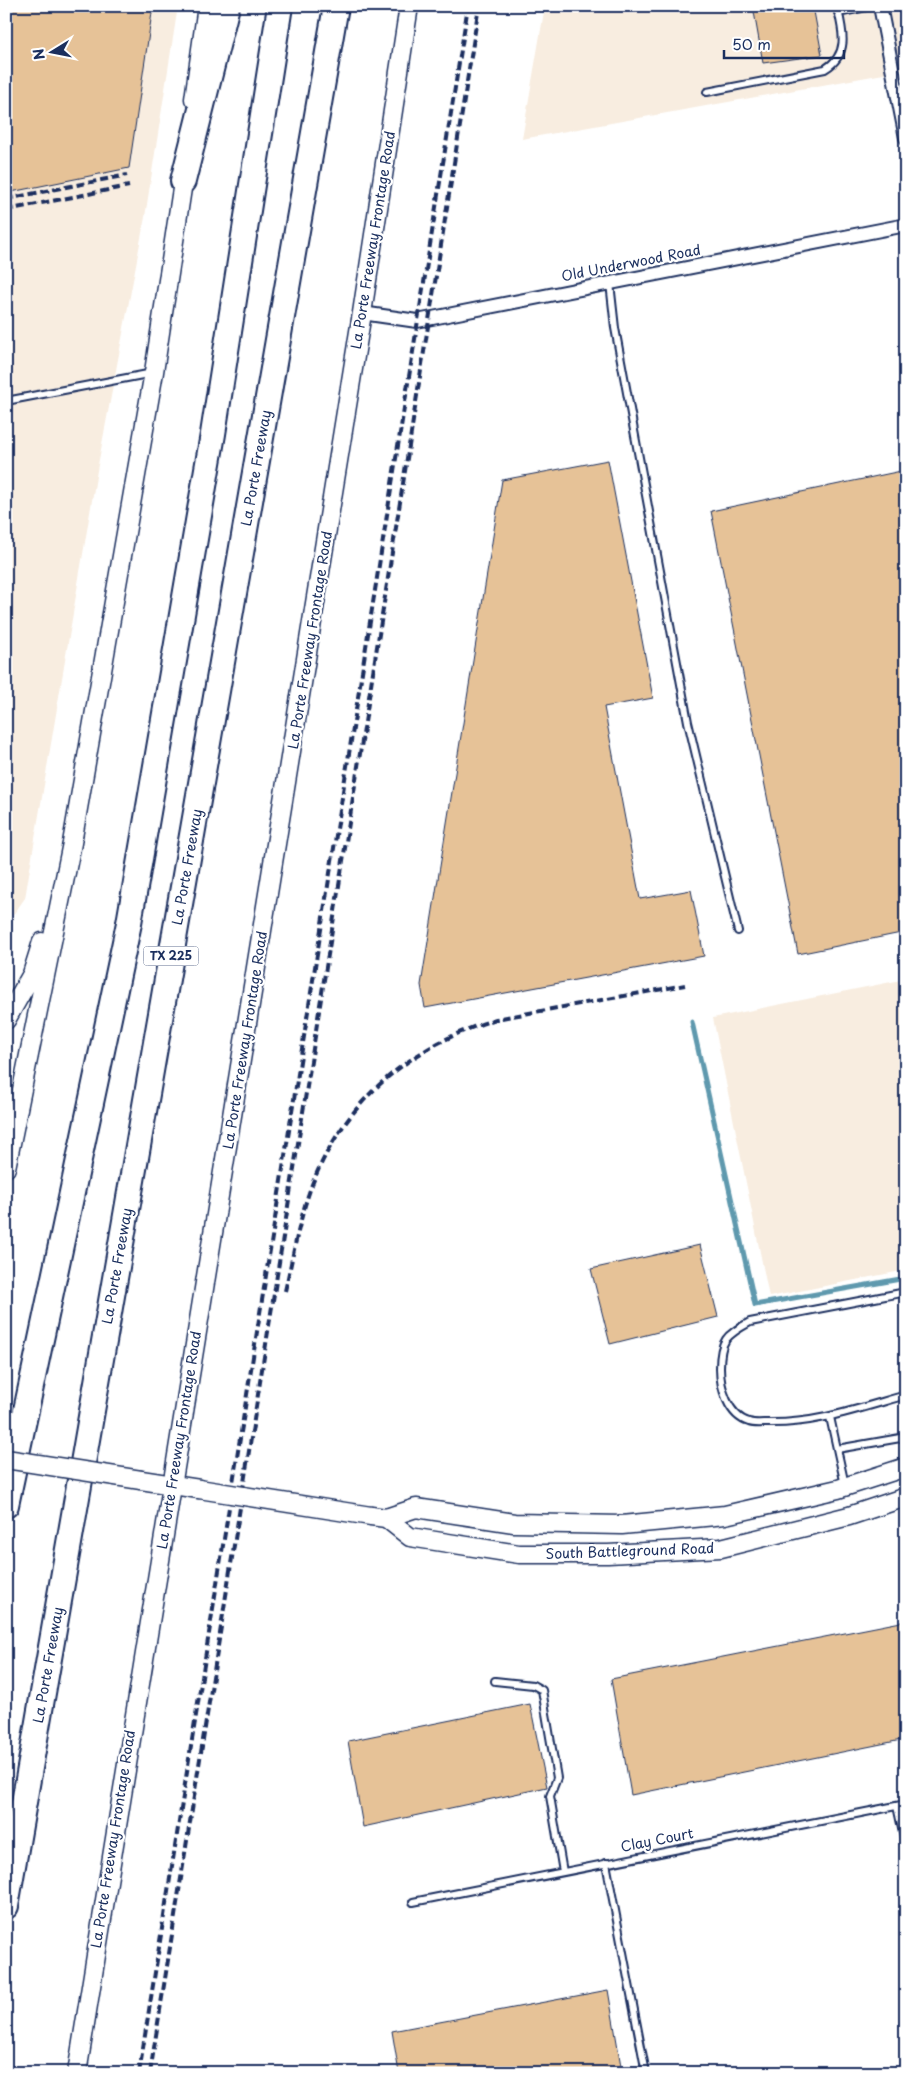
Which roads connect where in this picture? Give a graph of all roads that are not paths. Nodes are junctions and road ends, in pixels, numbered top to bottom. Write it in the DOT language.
graph roads {
  1 [pos="207,6"];
  2 [pos="227,6"];
  3 [pos="280,6"];
  4 [pos="336,6"];
  5 [pos="409,6"];
  6 [pos="871,6"];
  7 [pos="880,6"];
  8 [pos="838,10"];
  9 [pos="707,92"];
  10 [pos="906,138"];
  11 [pos="183,181"];
  12 [pos="906,225"];
  13 [pos="610,283"];
  14 [pos="362,313"];
  15 [pos="154,372"];
  16 [pos="6,401"];
  17 [pos="72,843"];
  18 [pos="738,930"];
  19 [pos="8,1012"];
  20 [pos="6,1168"];
  21 [pos="906,1292"];
  22 [pos="906,1395"];
  23 [pos="830,1417"];
  24 [pos="906,1436"];
  25 [pos="838,1449"];
  26 [pos="6,1458"];
  27 [pos="906,1467"];
  28 [pos="172,1486"];
  29 [pos="846,1486"];
  30 [pos="906,1497"];
  31 [pos="6,1506"];
  32 [pos="378,1517"];
  33 [pos="495,1681"];
  34 [pos="906,1804"];
  35 [pos="898,1806"];
  36 [pos="906,1847"];
  37 [pos="606,1863"];
  38 [pos="563,1872"];
  39 [pos="413,1902"];
  40 [pos="6,1906"];
  41 [pos="77,2073"];
  42 [pos="646,2073"];
  1 -- 11 [label="main road"];
  2 -- 11 [label="highway"];
  3 -- 31 [label="highway, TX 225"];
  4 -- 40 [label="highway, La Porte Freeway / TX 225"];
  5 -- 14 [label="main road, La Porte Freeway Frontage Road"];
  6 -- 8 [label="lane"];
  7 -- 10 [label="street"];
  8 -- 9 [label="lane"];
  11 -- 15 [label="main road"];
  12 -- 13 [label="street, Old Underwood Road"];
  13 -- 14 [label="street, Old Underwood Road"];
  13 -- 18 [label="lane"];
  14 -- 28 [label="main road, La Porte Freeway Frontage Road"];
  15 -- 16 [label="lane"];
  15 -- 17 [label="main road"];
  17 -- 19 [label="main road"];
  17 -- 20 [label="main road"];
  21 -- 23 [label="lane"];
  22 -- 23 [label="lane"];
  23 -- 25 [label="lane"];
  24 -- 25 [label="lane"];
  25 -- 29 [label="lane"];
  26 -- 28 [label="main road, South Battleground Road, bridge"];
  27 -- 29 [label="main road, South Battleground Road"];
  28 -- 32 [label="main road, South Battleground Road, bridge"];
  28 -- 41 [label="main road, La Porte Freeway Frontage Road"];
  29 -- 32 [label="main road, South Battleground Road"];
  30 -- 32 [label="main road, South Battleground Road"];
  33 -- 38 [label="lane"];
  34 -- 35 [label="lane, Clay Court"];
  35 -- 36 [label="lane"];
  35 -- 37 [label="lane, Clay Court"];
  37 -- 38 [label="lane, Clay Court"];
  37 -- 42 [label="lane"];
  38 -- 39 [label="lane, Clay Court"];
}
